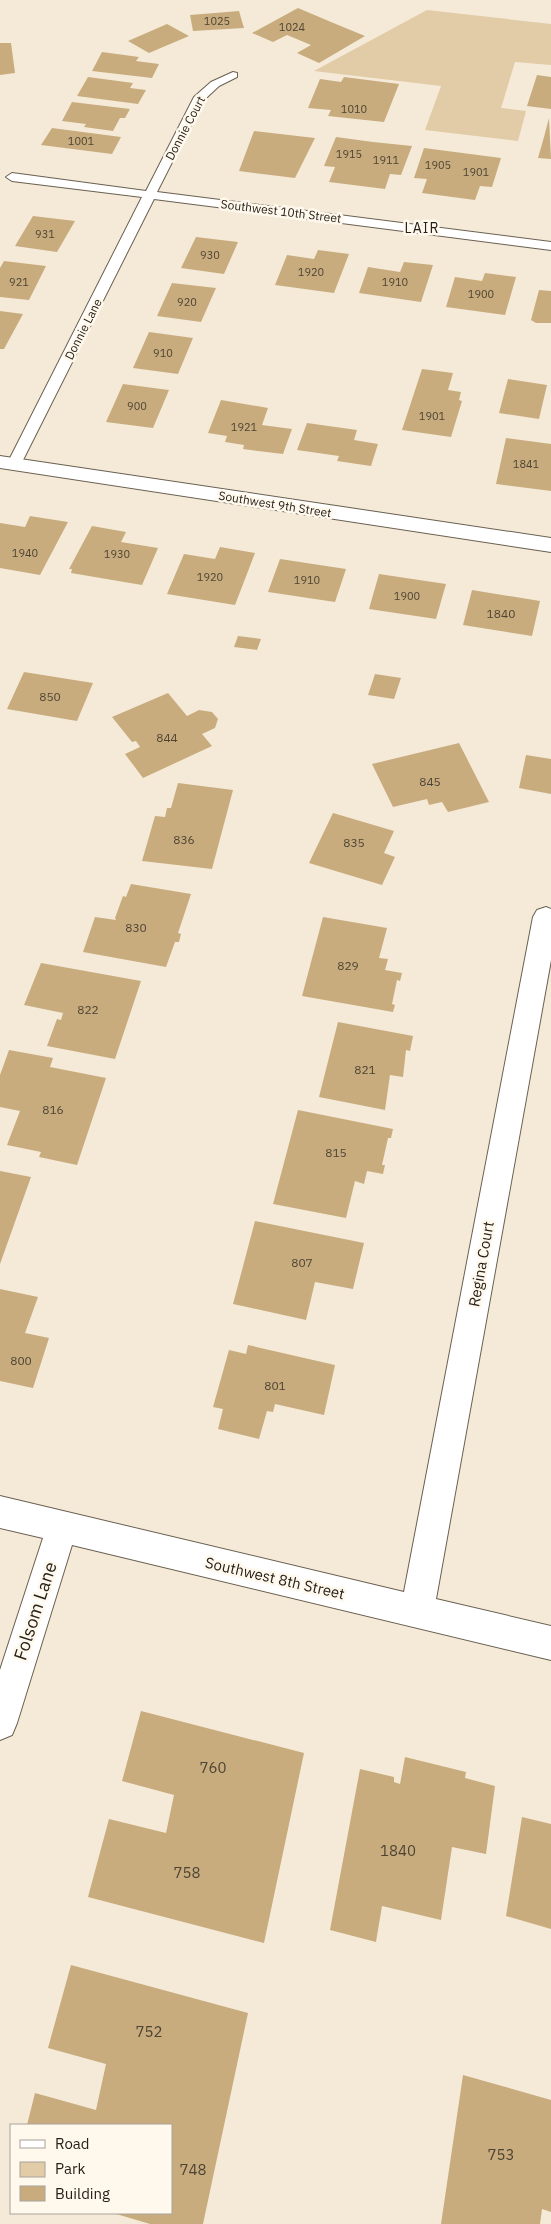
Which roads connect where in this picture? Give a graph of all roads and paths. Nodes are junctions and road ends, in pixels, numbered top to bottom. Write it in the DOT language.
graph roads {
  1 [pos="233,75"];
  2 [pos="12,177"];
  3 [pos="152,194"];
  4 [pos="551,246"];
  5 [pos="7,463"];
  6 [pos="551,545"];
  7 [pos="546,917"];
  8 [pos="0,1512"];
  9 [pos="62,1527"];
  10 [pos="417,1612"];
  11 [pos="551,1643"];
  12 [pos="0,1723"];
  1 -- 3 [label="lane, Donnie Court"];
  2 -- 3 [label="lane, Southwest 10th Street"];
  3 -- 4 [label="lane, Southwest 10th Street"];
  3 -- 5 [label="lane, Donnie Lane"];
  5 -- 6 [label="street, Southwest 9th Street"];
  7 -- 10 [label="street, Regina Court"];
  8 -- 9 [label="street, Southwest 8th Street"];
  9 -- 10 [label="street, Southwest 8th Street"];
  9 -- 12 [label="street, Folsom Lane"];
  10 -- 11 [label="street, Southwest 8th Street"];
}
